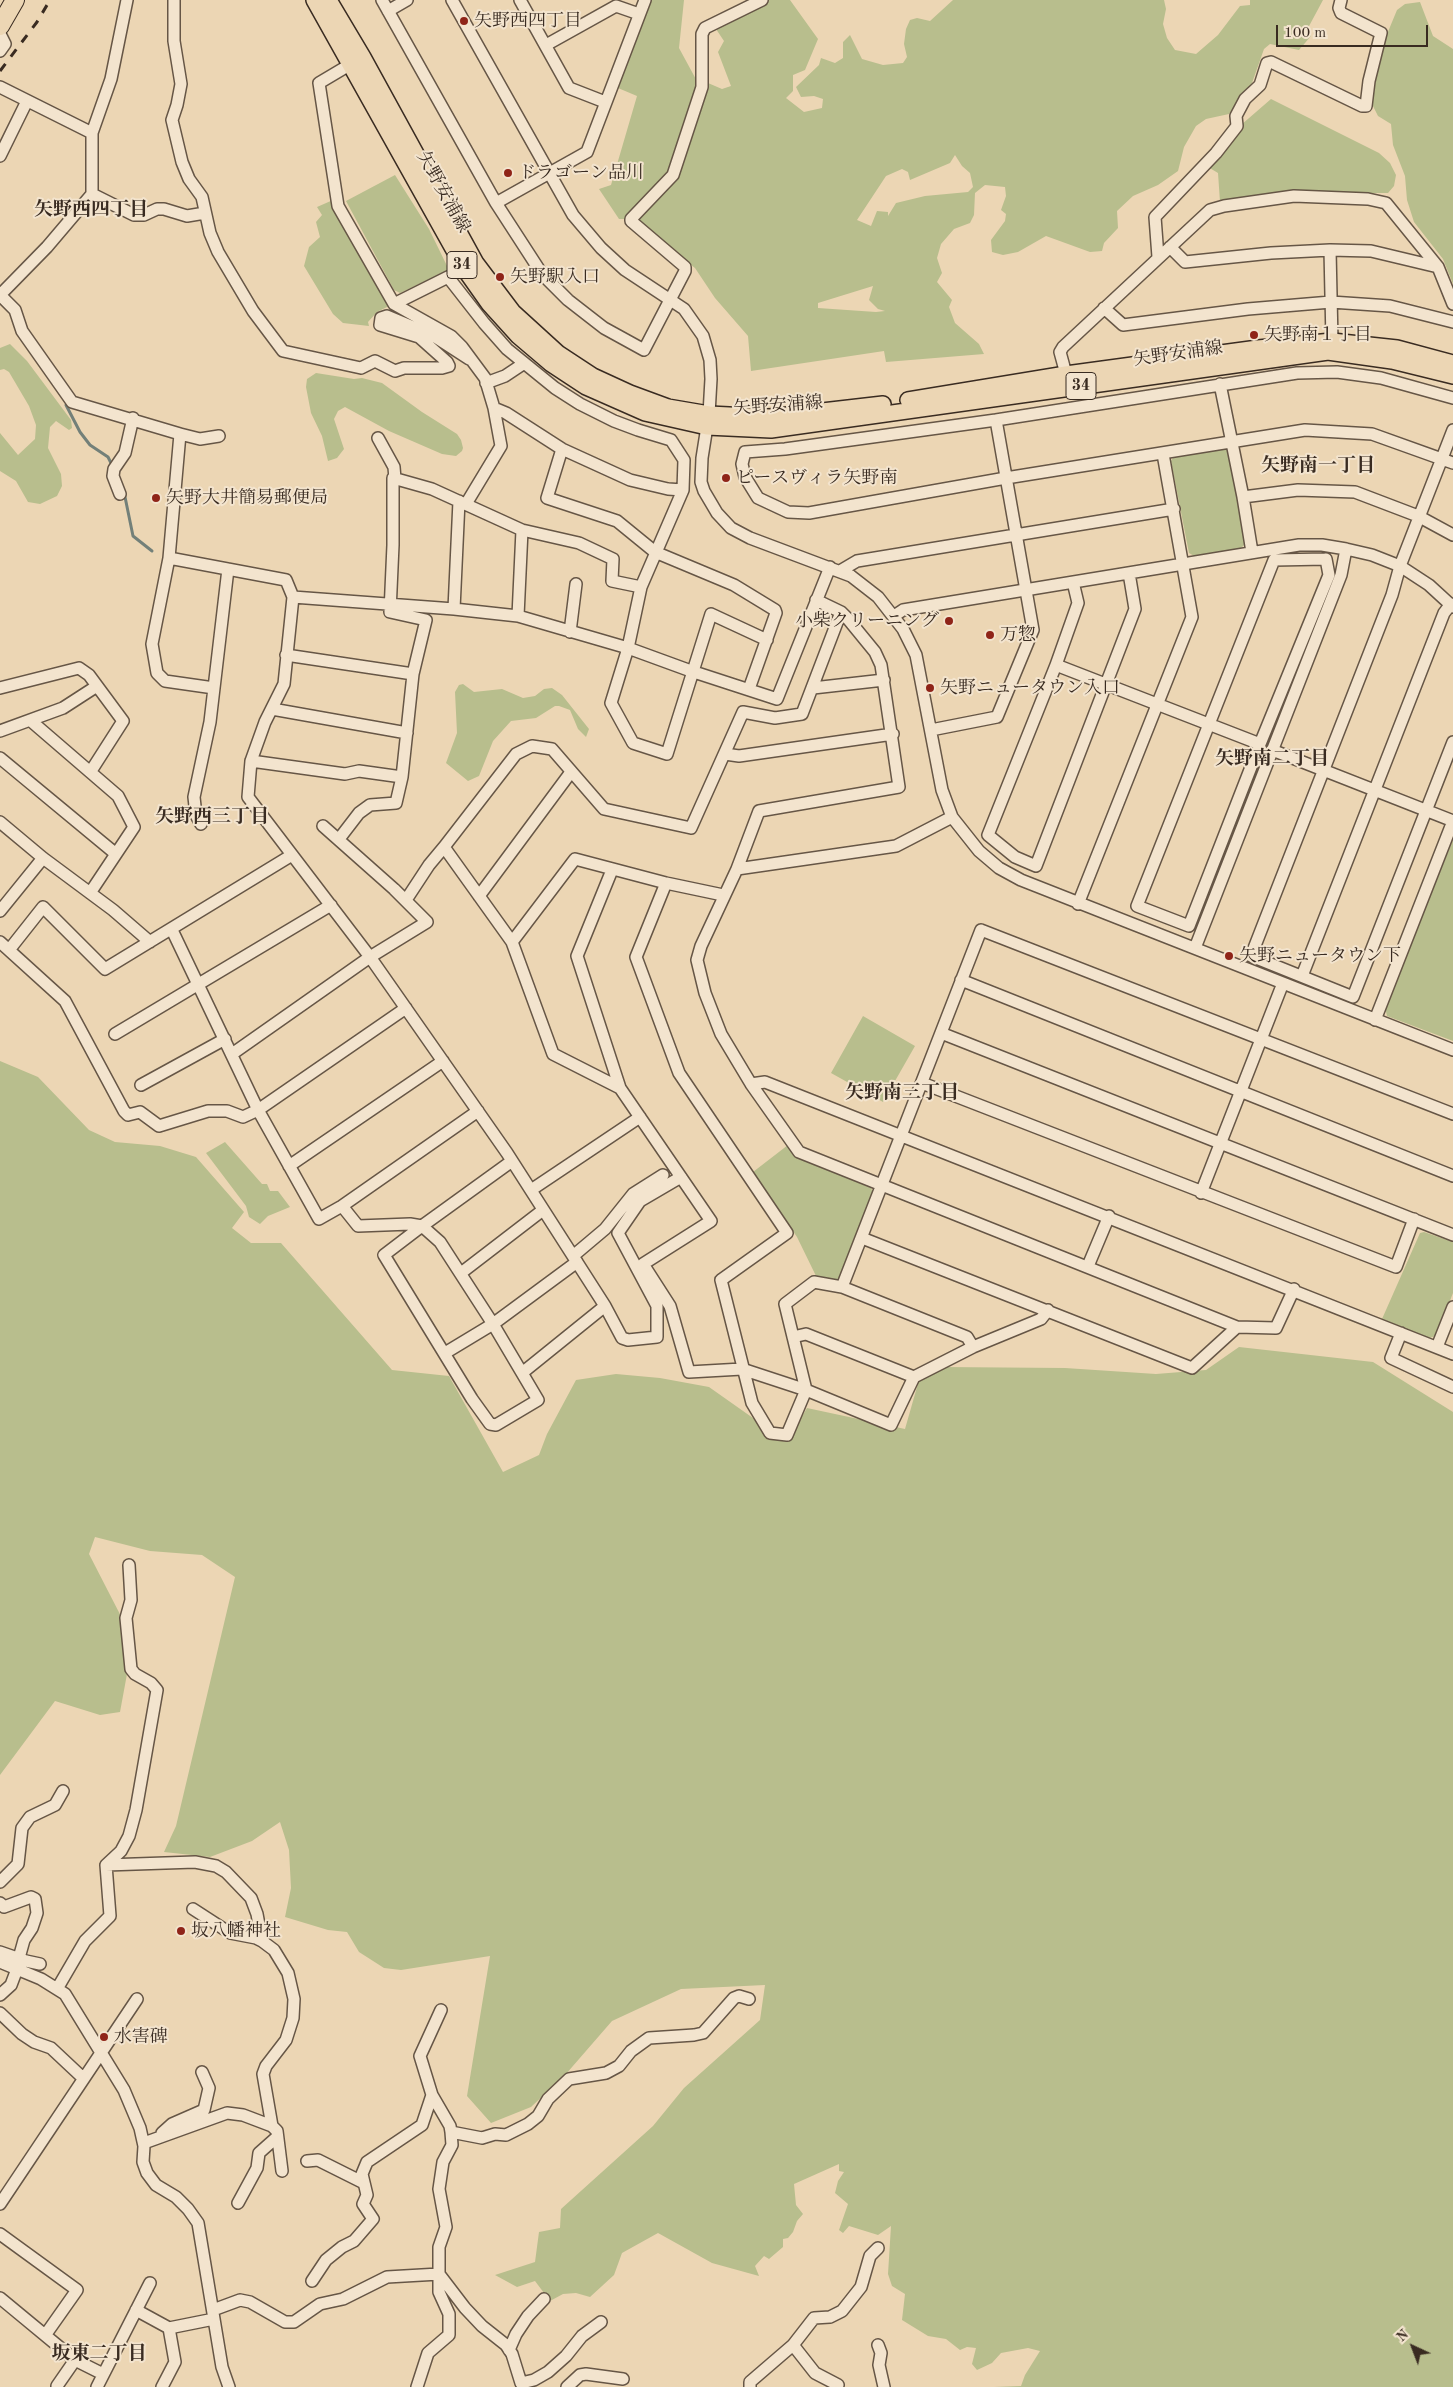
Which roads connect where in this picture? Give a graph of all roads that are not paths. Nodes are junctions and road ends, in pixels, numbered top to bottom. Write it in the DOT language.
graph roads {
  1 [pos="15,0"];
  2 [pos="127,0"];
  3 [pos="174,0"];
  4 [pos="314,0"];
  5 [pos="329,0"];
  6 [pos="382,0"];
  7 [pos="407,0"];
  8 [pos="452,0"];
  9 [pos="520,0"];
  10 [pos="645,0"];
  11 [pos="762,0"];
  12 [pos="1341,0"];
  13 [pos="388,11"];
  14 [pos="640,14"];
  15 [pos="0,26"];
  16 [pos="0,34"];
  17 [pos="546,45"];
  18 [pos="0,51"];
  19 [pos="357,60"];
  20 [pos="0,88"];
  21 [pos="27,101"];
  22 [pos="605,102"];
  23 [pos="92,133"];
  24 [pos="0,156"];
  25 [pos="549,173"];
  26 [pos="92,194"];
  27 [pos="496,203"];
  28 [pos="205,213"];
  29 [pos="1170,247"];
  30 [pos="1330,250"];
  31 [pos="1158,257"];
  32 [pos="1438,267"];
  33 [pos="0,295"];
  34 [pos="671,298"];
  35 [pos="1331,302"];
  36 [pos="394,304"];
  37 [pos="1453,304"];
  38 [pos="1104,308"];
  39 [pos="1453,322"];
  40 [pos="1332,341"];
  41 [pos="469,359"];
  42 [pos="523,364"];
  43 [pos="1453,364"];
  44 [pos="1066,374"];
  45 [pos="1453,376"];
  46 [pos="486,383"];
  47 [pos="1220,384"];
  48 [pos="1453,398"];
  49 [pos="494,408"];
  50 [pos="133,418"];
  51 [pos="996,420"];
  52 [pos="708,421"];
  53 [pos="1453,430"];
  54 [pos="180,434"];
  55 [pos="219,436"];
  56 [pos="378,438"];
  57 [pos="1232,442"];
  58 [pos="562,448"];
  59 [pos="1163,454"];
  60 [pos="1441,457"];
  61 [pos="1453,464"];
  62 [pos="1006,478"];
  63 [pos="396,479"];
  64 [pos="683,490"];
  65 [pos="120,494"];
  66 [pos="1243,497"];
  67 [pos="462,503"];
  68 [pos="1174,509"];
  69 [pos="1418,516"];
  70 [pos="522,530"];
  71 [pos="1453,535"];
  72 [pos="1016,536"];
  73 [pos="1346,548"];
  74 [pos="655,552"];
  75 [pos="1252,552"];
  76 [pos="169,558"];
  77 [pos="1183,564"];
  78 [pos="1400,566"];
  79 [pos="228,569"];
  80 [pos="835,569"];
  81 [pos="1129,573"];
  82 [pos="1073,582"];
  83 [pos="576,584"];
  84 [pos="641,586"];
  85 [pos="1025,590"];
  86 [pos="292,597"];
  87 [pos="816,600"];
  88 [pos="390,604"];
  89 [pos="1452,605"];
  90 [pos="454,608"];
  91 [pos="841,612"];
  92 [pos="518,616"];
  93 [pos="894,616"];
  94 [pos="570,632"];
  95 [pos="767,640"];
  96 [pos="628,648"];
  97 [pos="286,655"];
  98 [pos="1056,665"];
  99 [pos="691,672"];
  100 [pos="413,674"];
  101 [pos="884,680"];
  102 [pos="1106,684"];
  103 [pos="97,686"];
  104 [pos="0,688"];
  105 [pos="214,688"];
  106 [pos="813,688"];
  107 [pos="749,689"];
  108 [pos="1157,704"];
  109 [pos="272,709"];
  110 [pos="32,721"];
  111 [pos="1209,724"];
  112 [pos="931,730"];
  113 [pos="0,731"];
  114 [pos="407,733"];
  115 [pos="893,734"];
  116 [pos="1453,742"];
  117 [pos="1260,744"];
  118 [pos="1272,750"];
  119 [pos="725,754"];
  120 [pos="0,758"];
  121 [pos="251,761"];
  122 [pos="1323,770"];
  123 [pos="91,771"];
  124 [pos="571,772"];
  125 [pos="402,777"];
  126 [pos="1374,790"];
  127 [pos="1426,810"];
  128 [pos="952,817"];
  129 [pos="1453,821"];
  130 [pos="201,824"];
  131 [pos="323,826"];
  132 [pos="2,829"];
  133 [pos="338,840"];
  134 [pos="444,847"];
  135 [pos="116,854"];
  136 [pos="292,855"];
  137 [pos="43,858"];
  138 [pos="737,869"];
  139 [pos="612,870"];
  140 [pos="666,883"];
  141 [pos="90,892"];
  142 [pos="723,895"];
  143 [pos="479,896"];
  144 [pos="406,900"];
  145 [pos="1078,904"];
  146 [pos="331,905"];
  147 [pos="0,911"];
  148 [pos="172,930"];
  149 [pos="0,942"];
  150 [pos="150,942"];
  151 [pos="512,942"];
  152 [pos="1196,948"];
  153 [pos="9,950"];
  154 [pos="370,957"];
  155 [pos="1302,976"];
  156 [pos="961,980"];
  157 [pos="1283,983"];
  158 [pos="198,985"];
  159 [pos="406,1008"];
  160 [pos="1376,1020"];
  161 [pos="941,1033"];
  162 [pos="115,1034"];
  163 [pos="225,1039"];
  164 [pos="1261,1040"];
  165 [pos="1453,1050"];
  166 [pos="232,1054"];
  167 [pos="443,1061"];
  168 [pos="922,1083"];
  169 [pos="751,1084"];
  170 [pos="141,1085"];
  171 [pos="620,1088"];
  172 [pos="1240,1092"];
  173 [pos="258,1110"];
  174 [pos="478,1111"];
  175 [pos="1453,1114"];
  176 [pos="640,1117"];
  177 [pos="902,1134"];
  178 [pos="1220,1143"];
  179 [pos="512,1161"];
  180 [pos="289,1166"];
  181 [pos="663,1175"];
  182 [pos="680,1176"];
  183 [pos="1453,1176"];
  184 [pos="881,1186"];
  185 [pos="531,1190"];
  186 [pos="1201,1193"];
  187 [pos="342,1206"];
  188 [pos="543,1210"];
  189 [pos="1109,1216"];
  190 [pos="1414,1219"];
  191 [pos="422,1226"];
  192 [pos="1453,1235"];
  193 [pos="862,1238"];
  194 [pos="575,1259"];
  195 [pos="1088,1266"];
  196 [pos="461,1273"];
  197 [pos="842,1287"];
  198 [pos="1294,1289"];
  199 [pos="605,1306"];
  200 [pos="1453,1308"];
  201 [pos="1048,1310"];
  202 [pos="493,1324"];
  203 [pos="1237,1327"];
  204 [pos="1401,1333"];
  205 [pos="793,1337"];
  206 [pos="974,1347"];
  207 [pos="1437,1347"];
  208 [pos="445,1354"];
  209 [pos="1453,1354"];
  210 [pos="742,1369"];
  211 [pos="522,1372"];
  212 [pos="914,1377"];
  213 [pos="1453,1387"];
  214 [pos="806,1390"];
  215 [pos="129,1565"];
  216 [pos="63,1791"];
  217 [pos="106,1865"];
  218 [pos="0,1882"];
  219 [pos="0,1903"];
  220 [pos="193,1909"];
  221 [pos="262,1941"];
  222 [pos="0,1952"];
  223 [pos="0,1962"];
  224 [pos="18,1964"];
  225 [pos="40,1964"];
  226 [pos="57,1989"];
  227 [pos="0,1995"];
  228 [pos="137,1999"];
  229 [pos="749,1999"];
  230 [pos="441,2010"];
  231 [pos="0,2013"];
  232 [pos="100,2051"];
  233 [pos="202,2072"];
  234 [pos="83,2078"];
  235 [pos="432,2095"];
  236 [pos="272,2126"];
  237 [pos="451,2132"];
  238 [pos="277,2137"];
  239 [pos="149,2141"];
  240 [pos="307,2161"];
  241 [pos="282,2171"];
  242 [pos="0,2181"];
  243 [pos="364,2183"];
  244 [pos="10,2188"];
  245 [pos="238,2203"];
  246 [pos="0,2204"];
  247 [pos="0,2234"];
  248 [pos="878,2248"];
  249 [pos="439,2274"];
  250 [pos="312,2281"];
  251 [pos="150,2283"];
  252 [pos="0,2298"];
  253 [pos="544,2299"];
  254 [pos="136,2310"];
  255 [pos="213,2314"];
  256 [pos="601,2322"];
  257 [pos="169,2328"];
  258 [pos="46,2334"];
  259 [pos="793,2345"];
  260 [pos="878,2345"];
  261 [pos="509,2350"];
  262 [pos="75,2360"];
  263 [pos="103,2374"];
  264 [pos="623,2379"];
  265 [pos="57,2386"];
  266 [pos="97,2387"];
  267 [pos="162,2387"];
  268 [pos="229,2387"];
  269 [pos="417,2387"];
  270 [pos="567,2387"];
  271 [pos="750,2387"];
  272 [pos="837,2387"];
  273 [pos="884,2387"];
  1 -- 15 [label="highway"];
  2 -- 23 [label="street"];
  3 -- 28 [label="street"];
  4 -- 19 [label="main road, 矢野安浦線 / 34"];
  5 -- 19 [label="main road, 矢野安浦線 / 34"];
  6 -- 13 [label="street"];
  7 -- 13 [label="street"];
  8 -- 25 [label="street"];
  9 -- 17 [label="street"];
  10 -- 14 [label="street"];
  11 -- 34 [label="street"];
  12 -- 31 [label="street"];
  13 -- 27 [label="street"];
  14 -- 17 [label="street"];
  14 -- 22 [label="street"];
  16 -- 18 [label="street"];
  17 -- 22 [label="street"];
  19 -- 36 [label="street"];
  19 -- 52 [label="main road, 矢野安浦線 / 34"];
  20 -- 21 [label="street"];
  21 -- 23 [label="street"];
  21 -- 24 [label="street"];
  22 -- 25 [label="street"];
  23 -- 26 [label="street"];
  25 -- 27 [label="street"];
  25 -- 34 [label="street"];
  26 -- 28 [label="street"];
  26 -- 33 [label="street"];
  27 -- 34 [label="street"];
  28 -- 41 [label="street"];
  29 -- 30 [label="street"];
  29 -- 31 [label="street"];
  29 -- 32 [label="street"];
  30 -- 32 [label="street"];
  30 -- 35 [label="street"];
  31 -- 38 [label="street"];
  32 -- 37 [label="street"];
  33 -- 50 [label="street"];
  34 -- 52 [label="street"];
  35 -- 38 [label="street"];
  35 -- 39 [label="street"];
  35 -- 40 [label="street"];
  36 -- 41 [label="street"];
  36 -- 42 [label="street"];
  38 -- 44 [label="street"];
  40 -- 43 [label="main road, 矢野安浦線 / 34"];
  40 -- 44 [label="main road, 矢野安浦線 / 34"];
  41 -- 46 [label="street"];
  42 -- 46 [label="street"];
  42 -- 64 [label="street"];
  44 -- 52 [label="main road, 矢野安浦線 / 34"];
  45 -- 52 [label="main road, 矢野安浦線 / 34"];
  46 -- 49 [label="street"];
  47 -- 48 [label="street"];
  47 -- 51 [label="street"];
  47 -- 57 [label="street"];
  49 -- 58 [label="street"];
  49 -- 67 [label="street"];
  50 -- 54 [label="street"];
  50 -- 65 [label="street"];
  51 -- 62 [label="street"];
  51 -- 62 [label="street"];
  52 -- 80 [label="street"];
  53 -- 60 [label="street"];
  54 -- 55 [label="street"];
  54 -- 76 [label="street"];
  56 -- 63 [label="street"];
  57 -- 59 [label="street"];
  57 -- 60 [label="street"];
  57 -- 66 [label="street"];
  58 -- 64 [label="street"];
  58 -- 74 [label="street"];
  59 -- 62 [label="street"];
  59 -- 68 [label="street"];
  60 -- 61 [label="street"];
  60 -- 69 [label="street"];
  62 -- 72 [label="street"];
  63 -- 67 [label="street"];
  63 -- 88 [label="street"];
  64 -- 74 [label="street"];
  66 -- 69 [label="street"];
  66 -- 75 [label="street"];
  67 -- 70 [label="street"];
  67 -- 90 [label="street"];
  68 -- 72 [label="street"];
  68 -- 77 [label="street"];
  69 -- 71 [label="street"];
  69 -- 78 [label="street"];
  70 -- 84 [label="street"];
  70 -- 92 [label="street"];
  72 -- 80 [label="street"];
  72 -- 85 [label="street"];
  73 -- 75 [label="street"];
  73 -- 78 [label="street"];
  73 -- 118 [label="street"];
  74 -- 84 [label="street"];
  74 -- 95 [label="street"];
  75 -- 77 [label="street"];
  76 -- 79 [label="street"];
  76 -- 105 [label="street"];
  77 -- 81 [label="street"];
  77 -- 108 [label="street"];
  78 -- 89 [label="street"];
  78 -- 122 [label="street"];
  79 -- 86 [label="street"];
  79 -- 105 [label="street"];
  80 -- 87 [label="street"];
  80 -- 93 [label="street"];
  81 -- 82 [label="street"];
  81 -- 102 [label="street"];
  82 -- 85 [label="street"];
  82 -- 98 [label="street"];
  83 -- 94 [label="street"];
  84 -- 96 [label="street"];
  85 -- 93 [label="street"];
  85 -- 112 [label="street"];
  86 -- 88 [label="street"];
  86 -- 97 [label="street"];
  87 -- 91 [label="street"];
  87 -- 107 [label="street"];
  88 -- 90 [label="street"];
  88 -- 100 [label="street"];
  89 -- 126 [label="street"];
  90 -- 92 [label="street"];
  91 -- 101 [label="street"];
  91 -- 106 [label="street"];
  92 -- 94 [label="street"];
  93 -- 112 [label="street"];
  94 -- 96 [label="street"];
  95 -- 99 [label="street"];
  95 -- 107 [label="street"];
  96 -- 99 [label="street"];
  96 -- 99 [label="street"];
  97 -- 100 [label="street"];
  97 -- 109 [label="street"];
  98 -- 102 [label="street"];
  98 -- 102 [label="street"];
  99 -- 107 [label="street"];
  100 -- 114 [label="street"];
  101 -- 106 [label="street"];
  101 -- 115 [label="street"];
  102 -- 108 [label="street"];
  103 -- 104 [label="street"];
  103 -- 110 [label="street"];
  103 -- 123 [label="street"];
  105 -- 130 [label="street"];
  106 -- 119 [label="street"];
  108 -- 111 [label="street"];
  108 -- 145 [label="street"];
  109 -- 114 [label="street"];
  109 -- 121 [label="street"];
  110 -- 113 [label="street"];
  110 -- 123 [label="street"];
  111 -- 117 [label="street"];
  111 -- 117 [label="street"];
  111 -- 117 [label="street"];
  112 -- 128 [label="street"];
  114 -- 125 [label="street"];
  115 -- 119 [label="street"];
  115 -- 138 [label="street"];
  116 -- 127 [label="street"];
  118 -- 122 [label="street"];
  118 -- 152 [label="street"];
  119 -- 124 [label="street"];
  120 -- 135 [label="street"];
  121 -- 125 [label="street"];
  121 -- 136 [label="street"];
  122 -- 126 [label="street"];
  122 -- 155 [label="street"];
  123 -- 135 [label="street"];
  124 -- 134 [label="street"];
  124 -- 143 [label="street"];
  125 -- 133 [label="street"];
  126 -- 127 [label="street"];
  126 -- 155 [label="street"];
  127 -- 129 [label="street"];
  127 -- 155 [label="street"];
  128 -- 138 [label="street"];
  128 -- 145 [label="street"];
  129 -- 160 [label="street"];
  131 -- 133 [label="street"];
  132 -- 137 [label="street"];
  133 -- 144 [label="street"];
  134 -- 143 [label="street"];
  134 -- 144 [label="street"];
  135 -- 141 [label="street"];
  136 -- 146 [label="street"];
  136 -- 148 [label="street"];
  137 -- 141 [label="street"];
  137 -- 147 [label="street"];
  138 -- 142 [label="street"];
  139 -- 140 [label="street"];
  139 -- 151 [label="street"];
  139 -- 171 [label="street"];
  140 -- 142 [label="street"];
  140 -- 210 [label="street"];
  141 -- 150 [label="street"];
  142 -- 169 [label="street"];
  143 -- 151 [label="street"];
  144 -- 154 [label="street"];
  145 -- 152 [label="street"];
  146 -- 154 [label="street"];
  146 -- 158 [label="street"];
  148 -- 150 [label="street"];
  148 -- 158 [label="street"];
  149 -- 153 [label="street"];
  150 -- 153 [label="street"];
  151 -- 171 [label="street"];
  152 -- 157 [label="street"];
  153 -- 173 [label="street"];
  154 -- 159 [label="street"];
  154 -- 166 [label="street"];
  156 -- 161 [label="street"];
  156 -- 164 [label="street"];
  156 -- 172 [label="street"];
  157 -- 160 [label="street"];
  157 -- 164 [label="street"];
  158 -- 162 [label="street"];
  158 -- 163 [label="street"];
  159 -- 167 [label="street"];
  159 -- 173 [label="street"];
  160 -- 165 [label="street"];
  161 -- 168 [label="street"];
  161 -- 178 [label="street"];
  163 -- 166 [label="street"];
  163 -- 170 [label="street"];
  164 -- 172 [label="street"];
  164 -- 175 [label="street"];
  166 -- 173 [label="street"];
  167 -- 174 [label="street"];
  167 -- 180 [label="street"];
  168 -- 177 [label="street"];
  168 -- 186 [label="street"];
  169 -- 177 [label="street"];
  169 -- 184 [label="street"];
  171 -- 176 [label="street"];
  172 -- 178 [label="street"];
  172 -- 183 [label="street"];
  173 -- 180 [label="street"];
  174 -- 179 [label="street"];
  174 -- 187 [label="street"];
  176 -- 182 [label="street"];
  176 -- 185 [label="street"];
  177 -- 184 [label="street"];
  177 -- 189 [label="street"];
  178 -- 186 [label="street"];
  178 -- 190 [label="street"];
  179 -- 185 [label="street"];
  179 -- 191 [label="street"];
  180 -- 187 [label="street"];
  181 -- 194 [label="street"];
  182 -- 199 [label="street"];
  182 -- 210 [label="street"];
  184 -- 193 [label="street"];
  184 -- 195 [label="street"];
  185 -- 188 [label="street"];
  186 -- 190 [label="street"];
  187 -- 191 [label="street"];
  188 -- 194 [label="street"];
  188 -- 196 [label="street"];
  189 -- 195 [label="street"];
  189 -- 198 [label="street"];
  190 -- 192 [label="street"];
  191 -- 196 [label="street"];
  191 -- 208 [label="street"];
  193 -- 197 [label="street"];
  193 -- 201 [label="street"];
  194 -- 199 [label="street"];
  194 -- 202 [label="street"];
  195 -- 203 [label="street"];
  196 -- 202 [label="street"];
  197 -- 205 [label="street"];
  197 -- 206 [label="street"];
  198 -- 203 [label="street"];
  198 -- 204 [label="street"];
  199 -- 211 [label="street"];
  200 -- 207 [label="street"];
  201 -- 203 [label="street"];
  201 -- 206 [label="street"];
  202 -- 208 [label="street"];
  202 -- 211 [label="street"];
  204 -- 207 [label="street"];
  204 -- 213 [label="street"];
  205 -- 212 [label="street"];
  205 -- 214 [label="street"];
  206 -- 212 [label="street"];
  207 -- 209 [label="street"];
  208 -- 211 [label="street"];
  210 -- 214 [label="street"];
  210 -- 214 [label="street"];
  212 -- 214 [label="street"];
  215 -- 217 [label="street"];
  216 -- 218 [label="street"];
  217 -- 221 [label="street"];
  217 -- 226 [label="street"];
  219 -- 224 [label="street"];
  220 -- 221 [label="street"];
  221 -- 236 [label="street"];
  222 -- 224 [label="street"];
  223 -- 224 [label="street"];
  224 -- 225 [label="street"];
  224 -- 226 [label="street"];
  224 -- 227 [label="street"];
  226 -- 232 [label="street"];
  228 -- 232 [label="street"];
  229 -- 237 [label="street"];
  230 -- 235 [label="street"];
  231 -- 234 [label="street"];
  232 -- 234 [label="street"];
  232 -- 239 [label="street"];
  233 -- 239 [label="street"];
  234 -- 244 [label="street"];
  235 -- 237 [label="street"];
  235 -- 243 [label="street"];
  236 -- 238 [label="street"];
  236 -- 239 [label="street"];
  237 -- 249 [label="street"];
  238 -- 241 [label="street"];
  238 -- 245 [label="street"];
  239 -- 255 [label="street"];
  240 -- 243 [label="street"];
  242 -- 244 [label="street"];
  243 -- 250 [label="street"];
  244 -- 246 [label="street"];
  247 -- 258 [label="street"];
  248 -- 259 [label="street"];
  249 -- 255 [label="street"];
  249 -- 261 [label="street"];
  249 -- 269 [label="street"];
  251 -- 254 [label="street"];
  252 -- 258 [label="street"];
  253 -- 261 [label="street"];
  254 -- 257 [label="street"];
  254 -- 263 [label="street"];
  255 -- 257 [label="street"];
  255 -- 268 [label="street"];
  256 -- 261 [label="street"];
  257 -- 267 [label="street"];
  258 -- 262 [label="street"];
  259 -- 271 [label="street"];
  259 -- 272 [label="street"];
  260 -- 273 [label="street"];
  262 -- 263 [label="street"];
  262 -- 265 [label="street"];
  263 -- 266 [label="street"];
  264 -- 270 [label="street"];
}
